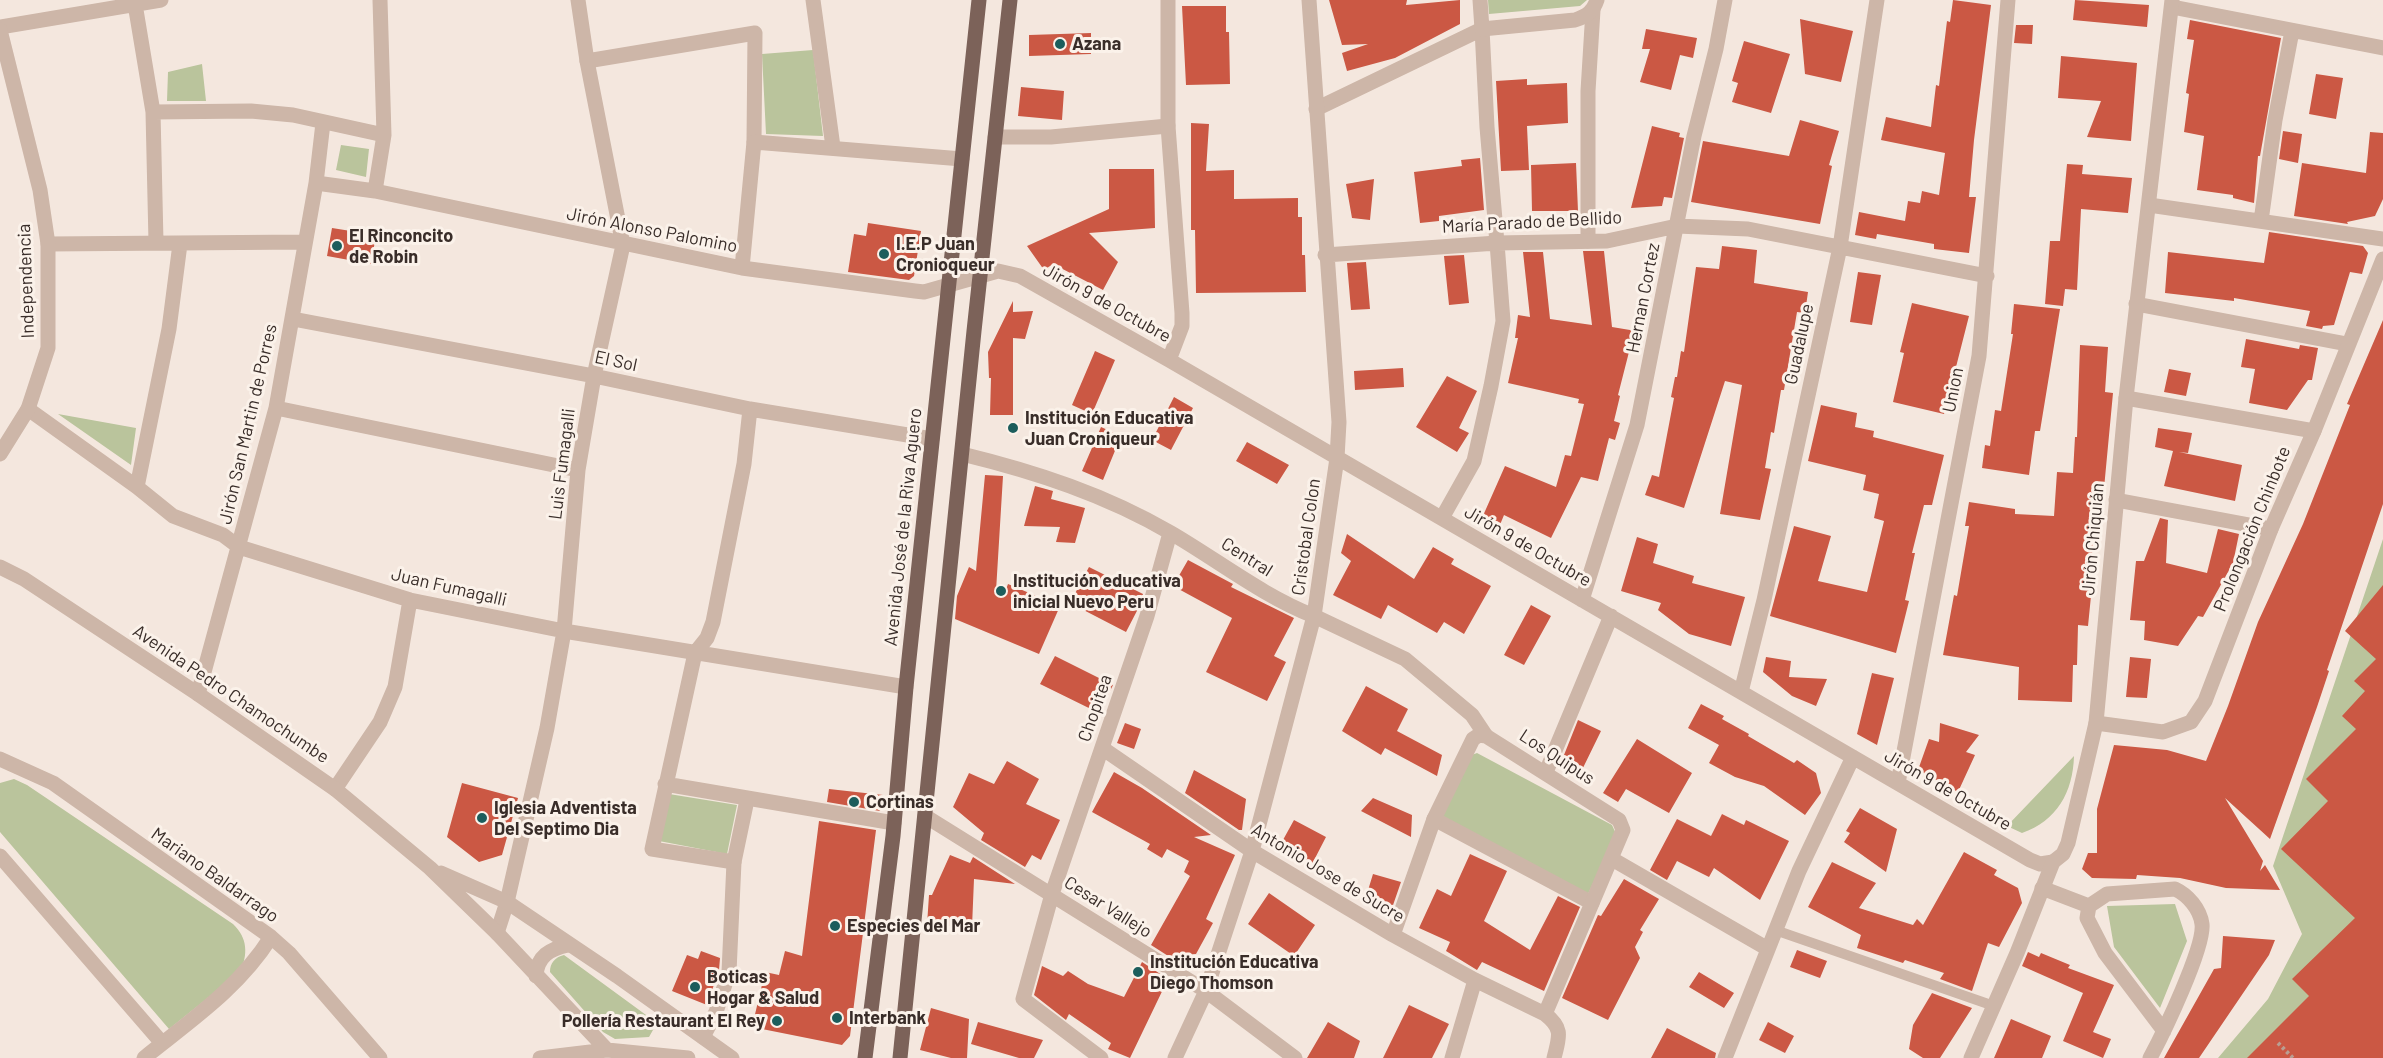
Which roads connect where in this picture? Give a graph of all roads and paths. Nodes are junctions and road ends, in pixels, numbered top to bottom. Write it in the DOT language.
graph roads {
  1 [pos="161,0"];
  2 [pos="380,0"];
  3 [pos="578,0"];
  4 [pos="813,0"];
  5 [pos="979,0"];
  6 [pos="1010,0"];
  7 [pos="1168,0"];
  8 [pos="1309,0"];
  9 [pos="1480,0"];
  10 [pos="1725,0"];
  11 [pos="1877,0"];
  12 [pos="2008,0"];
  13 [pos="135,4"];
  14 [pos="2172,4"];
  15 [pos="1595,5"];
  16 [pos="0,28"];
  17 [pos="1482,29"];
  18 [pos="2292,31"];
  19 [pos="2383,48"];
  20 [pos="587,61"];
  21 [pos="1316,109"];
  22 [pos="153,112"];
  23 [pos="323,123"];
  24 [pos="1168,126"];
  25 [pos="384,135"];
  26 [pos="995,137"];
  27 [pos="755,142"];
  28 [pos="833,147"];
  29 [pos="962,159"];
  30 [pos="316,183"];
  31 [pos="375,191"];
  32 [pos="2149,205"];
  33 [pos="2261,221"];
  34 [pos="1677,226"];
  35 [pos="2383,239"];
  36 [pos="1588,241"];
  37 [pos="156,242"];
  38 [pos="305,242"];
  39 [pos="1497,243"];
  40 [pos="48,244"];
  41 [pos="180,244"];
  42 [pos="623,245"];
  43 [pos="1840,247"];
  44 [pos="1325,255"];
  45 [pos="2383,259"];
  46 [pos="742,268"];
  47 [pos="980,274"];
  48 [pos="1987,276"];
  49 [pos="948,285"];
  50 [pos="2136,304"];
  51 [pos="293,320"];
  52 [pos="2348,344"];
  53 [pos="1169,360"];
  54 [pos="594,376"];
  55 [pos="2126,398"];
  56 [pos="276,408"];
  57 [pos="28,409"];
  58 [pos="750,409"];
  59 [pos="2314,431"];
  60 [pos="932,439"];
  61 [pos="0,454"];
  62 [pos="962,454"];
  63 [pos="1337,458"];
  64 [pos="579,470"];
  65 [pos="137,487"];
  66 [pos="2116,500"];
  67 [pos="1442,518"];
  68 [pos="2271,529"];
  69 [pos="1170,533"];
  70 [pos="239,547"];
  71 [pos="0,567"];
  72 [pos="410,600"];
  73 [pos="1582,600"];
  74 [pos="1314,616"];
  75 [pos="1611,616"];
  76 [pos="564,631"];
  77 [pos="695,653"];
  78 [pos="906,687"];
  79 [pos="1741,692"];
  80 [pos="198,694"];
  81 [pos="2096,723"];
  82 [pos="1486,735"];
  83 [pos="1102,748"];
  84 [pos="1853,757"];
  85 [pos="0,759"];
  86 [pos="1546,772"];
  87 [pos="1898,783"];
  88 [pos="665,784"];
  89 [pos="335,789"];
  90 [pos="747,800"];
  91 [pos="925,816"];
  92 [pos="1434,819"];
  93 [pos="894,824"];
  94 [pos="1252,851"];
  95 [pos="0,856"];
  96 [pos="1612,860"];
  97 [pos="734,862"];
  98 [pos="2053,862"];
  99 [pos="430,868"];
  100 [pos="2042,888"];
  101 [pos="1052,894"];
  102 [pos="507,902"];
  103 [pos="1592,903"];
  104 [pos="2089,906"];
  105 [pos="1775,930"];
  106 [pos="497,933"];
  107 [pos="1393,935"];
  108 [pos="271,937"];
  109 [pos="568,945"];
  110 [pos="1768,949"];
  111 [pos="536,976"];
  112 [pos="1475,980"];
  113 [pos="1206,991"];
  114 [pos="1994,1006"];
  115 [pos="1545,1014"];
  116 [pos="2164,1031"];
  117 [pos="703,1037"];
  118 [pos="162,1043"];
  119 [pos="2278,1043"];
  120 [pos="607,1050"];
  121 [pos="144,1058"];
  122 [pos="380,1058"];
  123 [pos="540,1058"];
  124 [pos="688,1058"];
  125 [pos="732,1058"];
  126 [pos="865,1058"];
  127 [pos="900,1058"];
  128 [pos="1101,1058"];
  129 [pos="1175,1058"];
  130 [pos="1295,1058"];
  131 [pos="1452,1058"];
  132 [pos="1554,1058"];
  133 [pos="1725,1058"];
  134 [pos="1971,1058"];
  135 [pos="2150,1058"];
  136 [pos="2293,1058"];
  1 -- 13 [label="street"];
  2 -- 25 [label="street"];
  3 -- 20 [label="street, Luis Fumagalli"];
  4 -- 28 [label="street"];
  5 -- 29 [label="main road, Avenida José de la Riva Aguero"];
  6 -- 26 [label="main road"];
  7 -- 24 [label="street"];
  8 -- 21 [label="street, Cristobal Colon"];
  9 -- 17 [label="street"];
  10 -- 34 [label="street, Hernan Cortez"];
  11 -- 43 [label="street, Guadalupe"];
  12 -- 48 [label="street, Union"];
  13 -- 16 [label="street"];
  13 -- 22 [label="street"];
  14 -- 18 [label="street"];
  14 -- 32 [label="street, Jirón Chiquián"];
  15 -- 17 [label="street"];
  15 -- 36 [label="street"];
  16 -- 40 [label="street, Independencia"];
  17 -- 21 [label="street"];
  17 -- 39 [label="street"];
  18 -- 19 [label="street"];
  18 -- 33 [label="street"];
  20 -- 27 [label="street"];
  20 -- 42 [label="street, Luis Fumagalli"];
  21 -- 44 [label="street, Cristobal Colon"];
  22 -- 23 [label="street"];
  22 -- 37 [label="street"];
  23 -- 25 [label="street"];
  23 -- 30 [label="street, Jirón San Martin de Porres"];
  24 -- 26 [label="street"];
  24 -- 53 [label="street"];
  25 -- 31 [label="street"];
  26 -- 47 [label="main road"];
  27 -- 28 [label="street"];
  27 -- 46 [label="street"];
  28 -- 29 [label="street"];
  29 -- 49 [label="main road, Avenida José de la Riva Aguero"];
  30 -- 31 [label="street, Jirón Alonso Palomino"];
  30 -- 38 [label="street, Jirón San Martin de Porres"];
  31 -- 42 [label="street, Jirón Alonso Palomino"];
  32 -- 33 [label="street"];
  32 -- 50 [label="street, Jirón Chiquián"];
  33 -- 35 [label="street"];
  34 -- 36 [label="street, María Parado de Bellido"];
  34 -- 43 [label="street, María Parado de Bellido"];
  34 -- 73 [label="street, Hernan Cortez"];
  36 -- 39 [label="street, María Parado de Bellido"];
  37 -- 40 [label="street"];
  37 -- 41 [label="street"];
  38 -- 41 [label="street"];
  38 -- 51 [label="street, Jirón San Martin de Porres"];
  39 -- 44 [label="street, María Parado de Bellido"];
  39 -- 67 [label="street"];
  40 -- 57 [label="street, Independencia"];
  41 -- 65 [label="street"];
  42 -- 46 [label="street, Jirón Alonso Palomino"];
  42 -- 54 [label="street, Luis Fumagalli"];
  43 -- 48 [label="street, María Parado de Bellido"];
  43 -- 79 [label="street, Guadalupe"];
  44 -- 63 [label="street, Cristobal Colon"];
  45 -- 52 [label="street, Prolongación Chinbote"];
  46 -- 49 [label="street, Jirón Alonso Palomino"];
  47 -- 49 [label="street, Jirón Alonso Palomino"];
  47 -- 53 [label="street, Jirón 9 de Octubre"];
  47 -- 62 [label="main road"];
  48 -- 87 [label="street, Union"];
  49 -- 60 [label="main road, Avenida José de la Riva Aguero"];
  50 -- 52 [label="street"];
  50 -- 55 [label="street, Jirón Chiquián"];
  51 -- 54 [label="street, El Sol"];
  51 -- 56 [label="street, Jirón San Martin de Porres"];
  52 -- 59 [label="street, Prolongación Chinbote"];
  53 -- 63 [label="street, Jirón 9 de Octubre"];
  54 -- 58 [label="street, El Sol"];
  54 -- 64 [label="street, Luis Fumagalli"];
  55 -- 59 [label="street"];
  55 -- 66 [label="street, Jirón Chiquián"];
  56 -- 64 [label="street"];
  56 -- 70 [label="street, Jirón San Martin de Porres"];
  57 -- 61 [label="street, Independencia"];
  57 -- 65 [label="street, Juan Fumagalli"];
  58 -- 60 [label="street, El Sol"];
  58 -- 77 [label="street"];
  59 -- 68 [label="street, Prolongación Chinbote"];
  60 -- 78 [label="main road, Avenida José de la Riva Aguero"];
  62 -- 69 [label="street, Central"];
  62 -- 91 [label="main road"];
  63 -- 67 [label="street, Jirón 9 de Octubre"];
  63 -- 74 [label="street, Cristobal Colon"];
  64 -- 76 [label="street, Luis Fumagalli"];
  65 -- 70 [label="street, Juan Fumagalli"];
  66 -- 68 [label="street"];
  66 -- 81 [label="street, Jirón Chiquián"];
  67 -- 73 [label="street, Jirón 9 de Octubre"];
  68 -- 81 [label="street, Prolongación Chinbote"];
  69 -- 74 [label="street, Central"];
  69 -- 83 [label="street, Chopitea"];
  70 -- 72 [label="street, Juan Fumagalli"];
  70 -- 80 [label="street, Jirón San Martin de Porres"];
  71 -- 80 [label="street, Avenida Pedro Chamochumbe"];
  72 -- 76 [label="street, Juan Fumagalli"];
  72 -- 89 [label="street"];
  73 -- 75 [label="street, Jirón 9 de Octubre"];
  74 -- 82 [label="street, Central"];
  74 -- 94 [label="street, Cristobal Colon"];
  75 -- 79 [label="street, Jirón 9 de Octubre"];
  75 -- 86 [label="street"];
  76 -- 77 [label="street, Juan Fumagalli"];
  76 -- 102 [label="street, Luis Fumagalli"];
  77 -- 78 [label="street, Juan Fumagalli"];
  77 -- 88 [label="street"];
  78 -- 93 [label="main road, Avenida José de la Riva Aguero"];
  79 -- 84 [label="street, Jirón 9 de Octubre"];
  80 -- 89 [label="street, Avenida Pedro Chamochumbe"];
  81 -- 98 [label="street, Jirón Chiquián"];
  82 -- 86 [label="street, Los Quipus"];
  82 -- 92 [label="street"];
  83 -- 94 [label="street, Antonio Jose de Sucre"];
  83 -- 101 [label="street, Chopitea"];
  84 -- 87 [label="street, Jirón 9 de Octubre"];
  84 -- 105 [label="street"];
  85 -- 108 [label="street, Mariano Baldarrago"];
  86 -- 96 [label="street, Los Quipus"];
  87 -- 98 [label="street, Jirón 9 de Octubre"];
  88 -- 90 [label="street"];
  88 -- 97 [label="street"];
  89 -- 99 [label="street, Avenida Pedro Chamochumbe"];
  90 -- 93 [label="street"];
  90 -- 97 [label="street"];
  91 -- 101 [label="street, Cesar Vallejo"];
  91 -- 127 [label="main road"];
  92 -- 103 [label="street"];
  92 -- 107 [label="street"];
  93 -- 126 [label="main road, Avenida José de la Riva Aguero"];
  94 -- 107 [label="street, Antonio Jose de Sucre"];
  94 -- 113 [label="street, Cristobal Colon"];
  95 -- 118 [label="street"];
  96 -- 103 [label="street, Los Quipus"];
  96 -- 110 [label="street"];
  97 -- 117 [label="street"];
  98 -- 100 [label="street, Jirón Chiquián"];
  99 -- 102 [label="street, Avenida Pedro Chamochumbe"];
  99 -- 106 [label="street, Avenida Pedro Chamochumbe"];
  100 -- 104 [label="street"];
  100 -- 114 [label="street, Jirón Chiquián"];
  101 -- 113 [label="street, Cesar Vallejo"];
  101 -- 128 [label="street, Chopitea"];
  102 -- 106 [label="street, Luis Fumagalli"];
  102 -- 109 [label="street, Avenida Pedro Chamochumbe"];
  103 -- 115 [label="street, Los Quipus"];
  104 -- 116 [label="street"];
  104 -- 116 [label="street"];
  105 -- 110 [label="street"];
  105 -- 114 [label="lane"];
  106 -- 111 [label="street, Avenida Pedro Chamochumbe"];
  107 -- 112 [label="street, Antonio Jose de Sucre"];
  108 -- 118 [label="street"];
  108 -- 122 [label="street, Mariano Baldarrago"];
  109 -- 111 [label="street"];
  109 -- 117 [label="street, Avenida Pedro Chamochumbe"];
  110 -- 133 [label="street"];
  111 -- 120 [label="street, Avenida Pedro Chamochumbe"];
  112 -- 115 [label="street, Antonio Jose de Sucre"];
  112 -- 131 [label="street"];
  113 -- 129 [label="street, Cristobal Colon"];
  113 -- 130 [label="street, Cesar Vallejo"];
  114 -- 134 [label="street, Jirón Chiquián"];
  115 -- 132 [label="street"];
  116 -- 135 [label="street"];
  117 -- 125 [label="street, Avenida Pedro Chamochumbe"];
  118 -- 121 [label="street"];
  119 -- 136 [label="path"];
  120 -- 123 [label="street"];
  120 -- 124 [label="street"];
}
